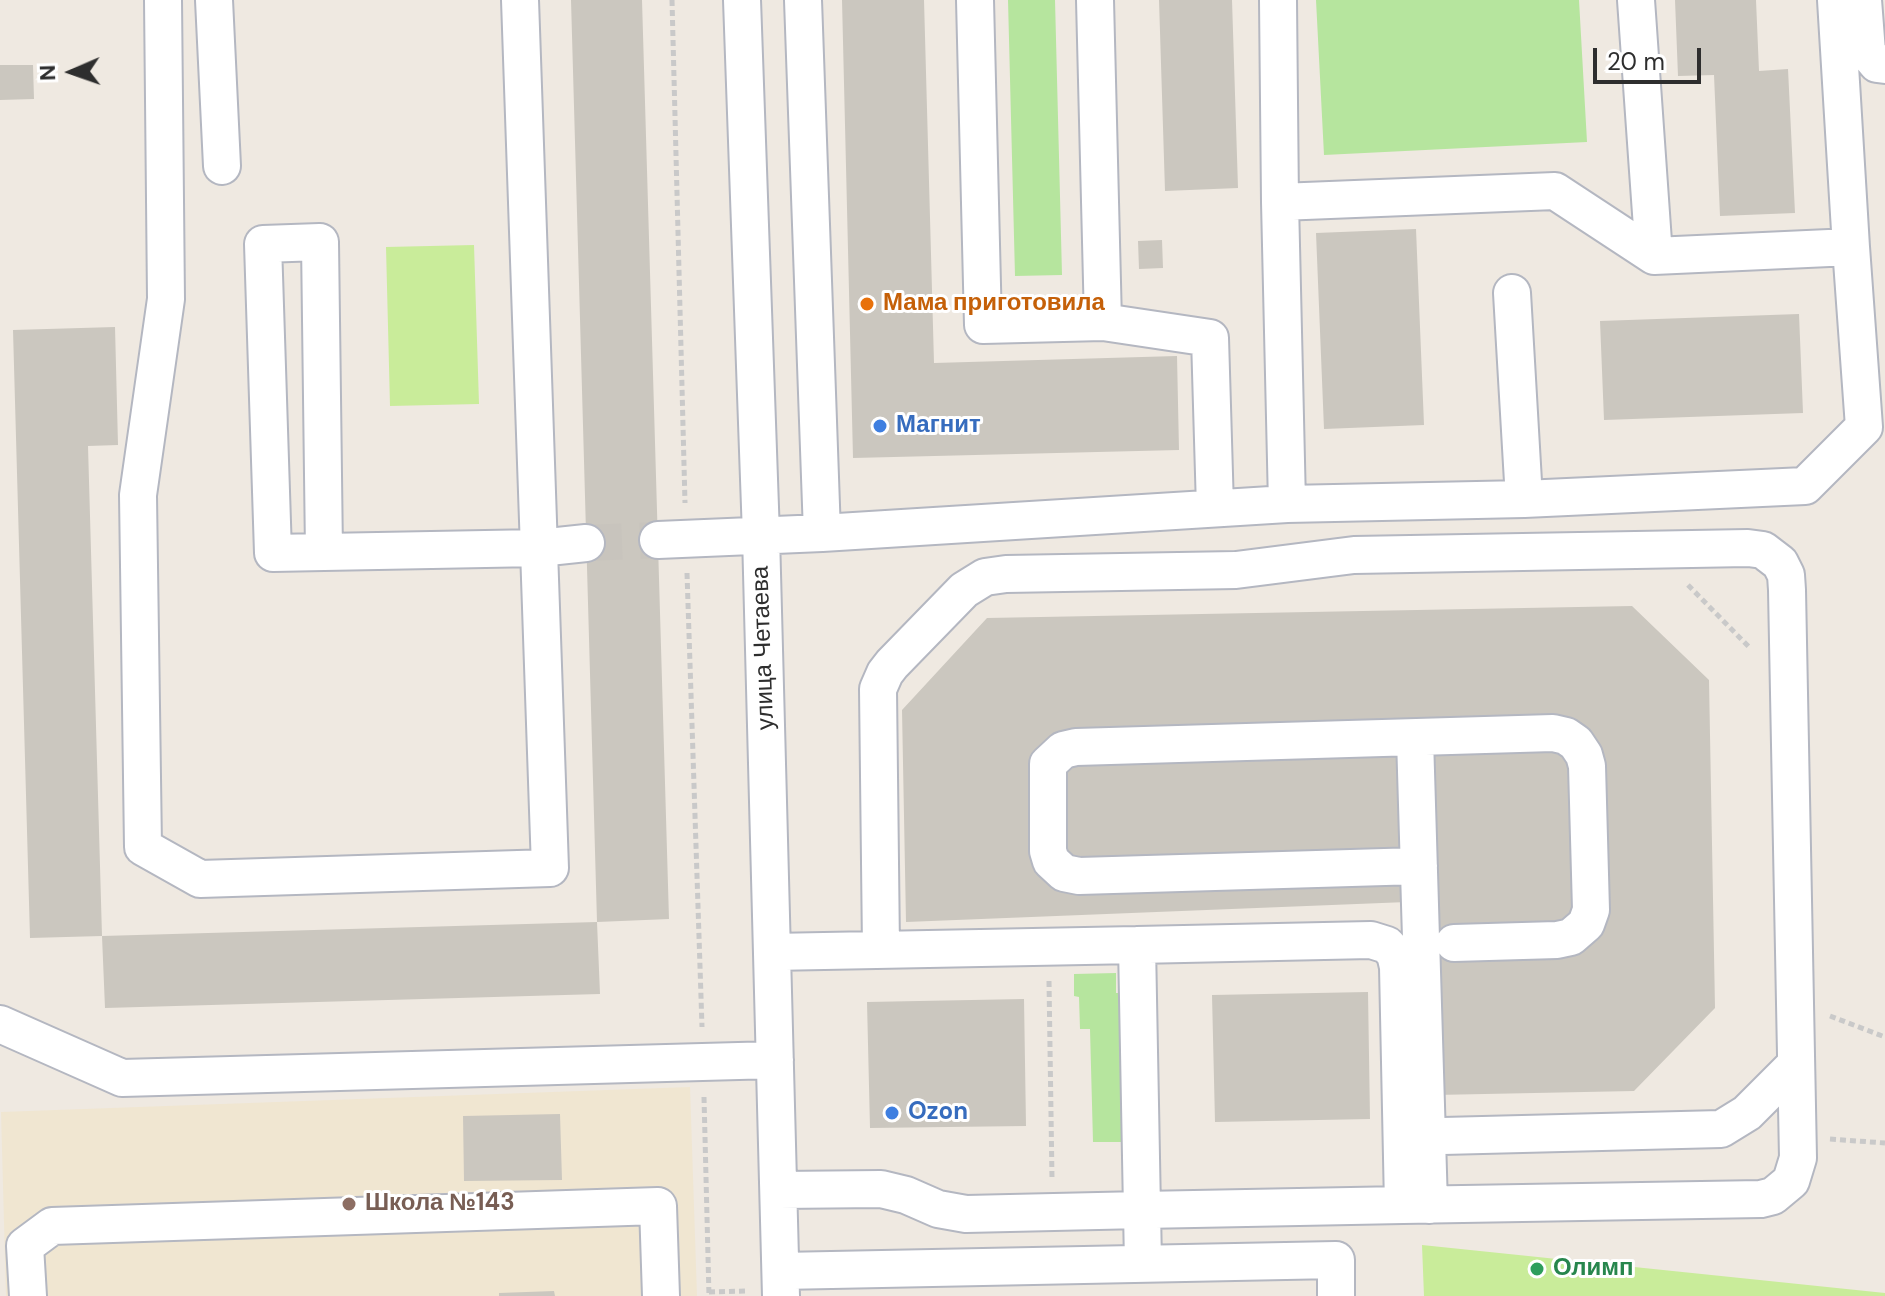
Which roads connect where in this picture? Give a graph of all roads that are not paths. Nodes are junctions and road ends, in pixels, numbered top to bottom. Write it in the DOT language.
graph roads {
  1 [pos="163,0"];
  2 [pos="214,0"];
  3 [pos="520,0"];
  4 [pos="742,0"];
  5 [pos="803,0"];
  6 [pos="975,0"];
  7 [pos="1095,0"];
  8 [pos="1278,0"];
  9 [pos="1636,0"];
  10 [pos="1836,0"];
  11 [pos="1863,0"];
  12 [pos="1885,65"];
  13 [pos="808,157"];
  14 [pos="748,158"];
  15 [pos="222,166"];
  16 [pos="1280,202"];
  17 [pos="1851,247"];
  18 [pos="1654,256"];
  19 [pos="1512,293"];
  20 [pos="1103,322"];
  21 [pos="1524,499"];
  22 [pos="1287,504"];
  23 [pos="1215,508"];
  24 [pos="822,533"];
  25 [pos="761,535"];
  26 [pos="672,540"];
  27 [pos="586,543"];
  28 [pos="539,548"];
  29 [pos="324,552"];
  30 [pos="1415,738"];
  31 [pos="1419,866"];
  32 [pos="1454,943"];
  33 [pos="1137,945"];
  34 [pos="881,949"];
  35 [pos="772,952"];
  36 [pos="0,1024"];
  37 [pos="775,1060"];
  38 [pos="1796,1064"];
  39 [pos="1414,1137"];
  40 [pos="779,1190"];
  41 [pos="1416,1205"];
  42 [pos="1142,1210"];
  43 [pos="1124,1275"];
  44 [pos="1052,1282"];
  45 [pos="781,1283"];
  46 [pos="28,1296"];
  47 [pos="661,1296"];
  48 [pos="1336,1296"];
  1 -- 28 [label="street"];
  2 -- 15 [label="street"];
  3 -- 28 [label="street"];
  4 -- 14 [label="street, улица Четаева"];
  5 -- 13 [label="street"];
  6 -- 20 [label="street"];
  7 -- 20 [label="street"];
  8 -- 16 [label="street"];
  9 -- 18 [label="street"];
  10 -- 17 [label="street"];
  11 -- 12 [label="street"];
  13 -- 14 [label="street"];
  13 -- 24 [label="street"];
  14 -- 25 [label="street, улица Четаева"];
  16 -- 18 [label="street"];
  16 -- 22 [label="street"];
  17 -- 18 [label="street"];
  17 -- 21 [label="street"];
  19 -- 21 [label="street"];
  20 -- 23 [label="street"];
  21 -- 22 [label="street"];
  22 -- 23 [label="street"];
  23 -- 24 [label="street"];
  24 -- 25 [label="street"];
  25 -- 26 [label="street"];
  25 -- 35 [label="street, улица Четаева"];
  27 -- 28 [label="street"];
  28 -- 29 [label="street"];
  29 -- 29 [label="street"];
  30 -- 31 [label="street"];
  30 -- 31 [label="street"];
  30 -- 32 [label="street"];
  31 -- 39 [label="street"];
  33 -- 34 [label="street"];
  33 -- 39 [label="street"];
  33 -- 42 [label="street"];
  34 -- 35 [label="street"];
  34 -- 38 [label="street"];
  35 -- 37 [label="street, улица Четаева"];
  36 -- 37 [label="street"];
  37 -- 40 [label="street, улица Четаева"];
  38 -- 39 [label="street"];
  38 -- 41 [label="street"];
  39 -- 41 [label="street"];
  40 -- 42 [label="street"];
  40 -- 45 [label="street, улица Четаева"];
  41 -- 42 [label="street"];
  42 -- 43 [label="street"];
  43 -- 44 [label="street"];
  43 -- 48 [label="street"];
  44 -- 45 [label="street"];
  46 -- 47 [label="street"];
}
